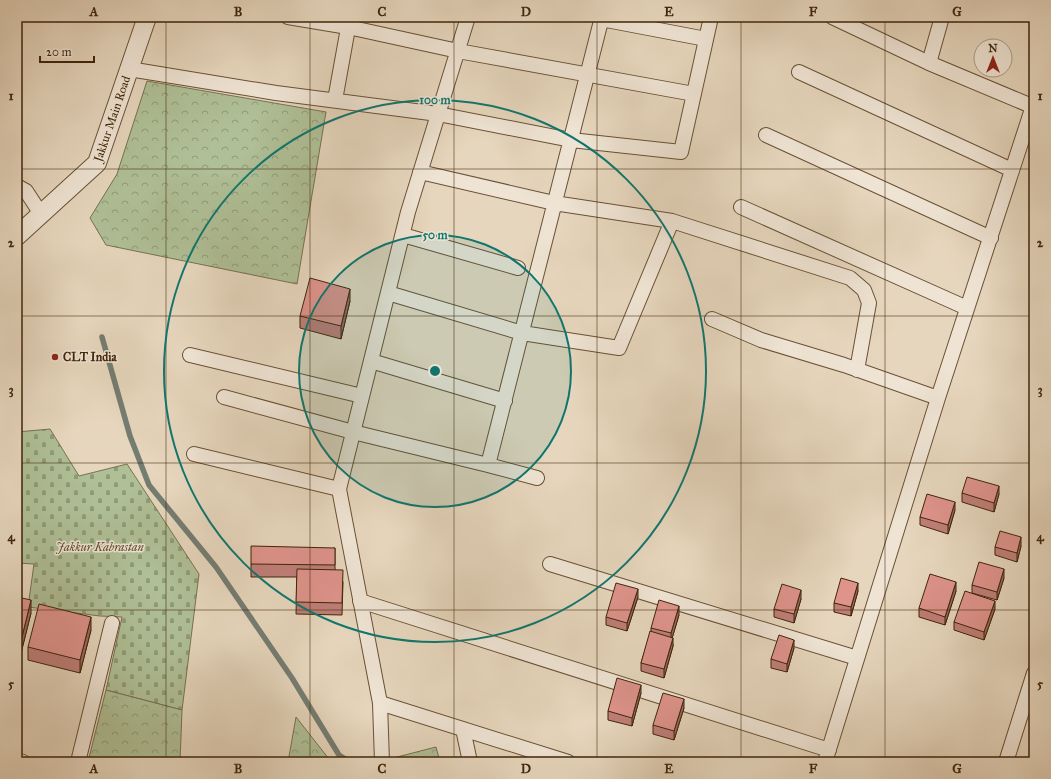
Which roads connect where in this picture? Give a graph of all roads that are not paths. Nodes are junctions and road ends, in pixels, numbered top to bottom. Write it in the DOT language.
graph roads {
  1 [pos="288,17"];
  2 [pos="468,17"];
  3 [pos="711,17"];
  4 [pos="832,17"];
  5 [pos="942,17"];
  6 [pos="145,18"];
  7 [pos="602,18"];
  8 [pos="349,22"];
  9 [pos="706,39"];
  10 [pos="458,50"];
  11 [pos="929,63"];
  12 [pos="129,69"];
  13 [pos="799,72"];
  14 [pos="587,74"];
  15 [pos="694,94"];
  16 [pos="335,100"];
  17 [pos="1033,106"];
  18 [pos="438,114"];
  19 [pos="766,135"];
  20 [pos="570,140"];
  21 [pos="1012,170"];
  22 [pos="420,172"];
  23 [pos="17,186"];
  24 [pos="554,203"];
  25 [pos="741,207"];
  26 [pos="41,214"];
  27 [pos="672,221"];
  28 [pos="402,235"];
  29 [pos="17,236"];
  30 [pos="991,238"];
  31 [pos="518,268"];
  32 [pos="388,293"];
  33 [pos="967,308"];
  34 [pos="712,319"];
  35 [pos="522,333"];
  36 [pos="190,355"];
  37 [pos="371,361"];
  38 [pos="856,370"];
  39 [pos="362,396"];
  40 [pos="224,397"];
  41 [pos="938,398"];
  42 [pos="505,400"];
  43 [pos="353,432"];
  44 [pos="194,454"];
  45 [pos="488,465"];
  46 [pos="537,478"];
  47 [pos="339,489"];
  48 [pos="550,564"];
  49 [pos="360,601"];
  50 [pos="112,623"];
  51 [pos="857,658"];
  52 [pos="1034,673"];
  53 [pos="380,703"];
  54 [pos="462,729"];
  55 [pos="827,756"];
  56 [pos="17,760"];
  57 [pos="382,761"];
  58 [pos="23,762"];
  59 [pos="78,762"];
  60 [pos="470,762"];
  61 [pos="568,762"];
  62 [pos="1006,762"];
  1 -- 8 [label="street"];
  2 -- 10 [label="street"];
  3 -- 9 [label="street"];
  4 -- 11 [label="street"];
  5 -- 11 [label="street"];
  6 -- 12 [label="street, Jakkur Main Road"];
  7 -- 9 [label="street"];
  7 -- 14 [label="street"];
  8 -- 10 [label="street"];
  8 -- 16 [label="street"];
  9 -- 15 [label="street"];
  10 -- 14 [label="street"];
  10 -- 18 [label="street"];
  11 -- 17 [label="street"];
  12 -- 16 [label="street"];
  12 -- 26 [label="street, Jakkur Main Road"];
  13 -- 21 [label="street"];
  14 -- 15 [label="street"];
  14 -- 20 [label="street"];
  15 -- 20 [label="street"];
  16 -- 18 [label="street"];
  17 -- 21 [label="street"];
  18 -- 20 [label="street"];
  18 -- 22 [label="street"];
  19 -- 30 [label="street"];
  20 -- 24 [label="street"];
  21 -- 30 [label="street"];
  22 -- 24 [label="street"];
  22 -- 28 [label="street"];
  23 -- 26 [label="street"];
  24 -- 27 [label="street"];
  24 -- 35 [label="street"];
  25 -- 33 [label="street"];
  26 -- 29 [label="street, Jakkur Main Road"];
  27 -- 35 [label="street"];
  27 -- 38 [label="street"];
  28 -- 31 [label="street"];
  28 -- 32 [label="street"];
  30 -- 33 [label="street"];
  32 -- 35 [label="street"];
  32 -- 37 [label="street"];
  33 -- 41 [label="street"];
  34 -- 38 [label="street"];
  35 -- 42 [label="street"];
  36 -- 39 [label="street"];
  37 -- 39 [label="street"];
  37 -- 42 [label="street"];
  38 -- 41 [label="street"];
  39 -- 43 [label="street"];
  40 -- 43 [label="street"];
  41 -- 51 [label="street"];
  42 -- 45 [label="street"];
  43 -- 45 [label="street"];
  43 -- 47 [label="street"];
  44 -- 47 [label="street"];
  45 -- 46 [label="street"];
  47 -- 49 [label="street"];
  48 -- 51 [label="street"];
  49 -- 53 [label="street"];
  49 -- 55 [label="street"];
  50 -- 59 [label="street"];
  51 -- 55 [label="street"];
  52 -- 62 [label="street"];
  53 -- 54 [label="street"];
  53 -- 57 [label="street"];
  54 -- 60 [label="street"];
  54 -- 61 [label="street"];
  56 -- 58 [label="street"];
}
